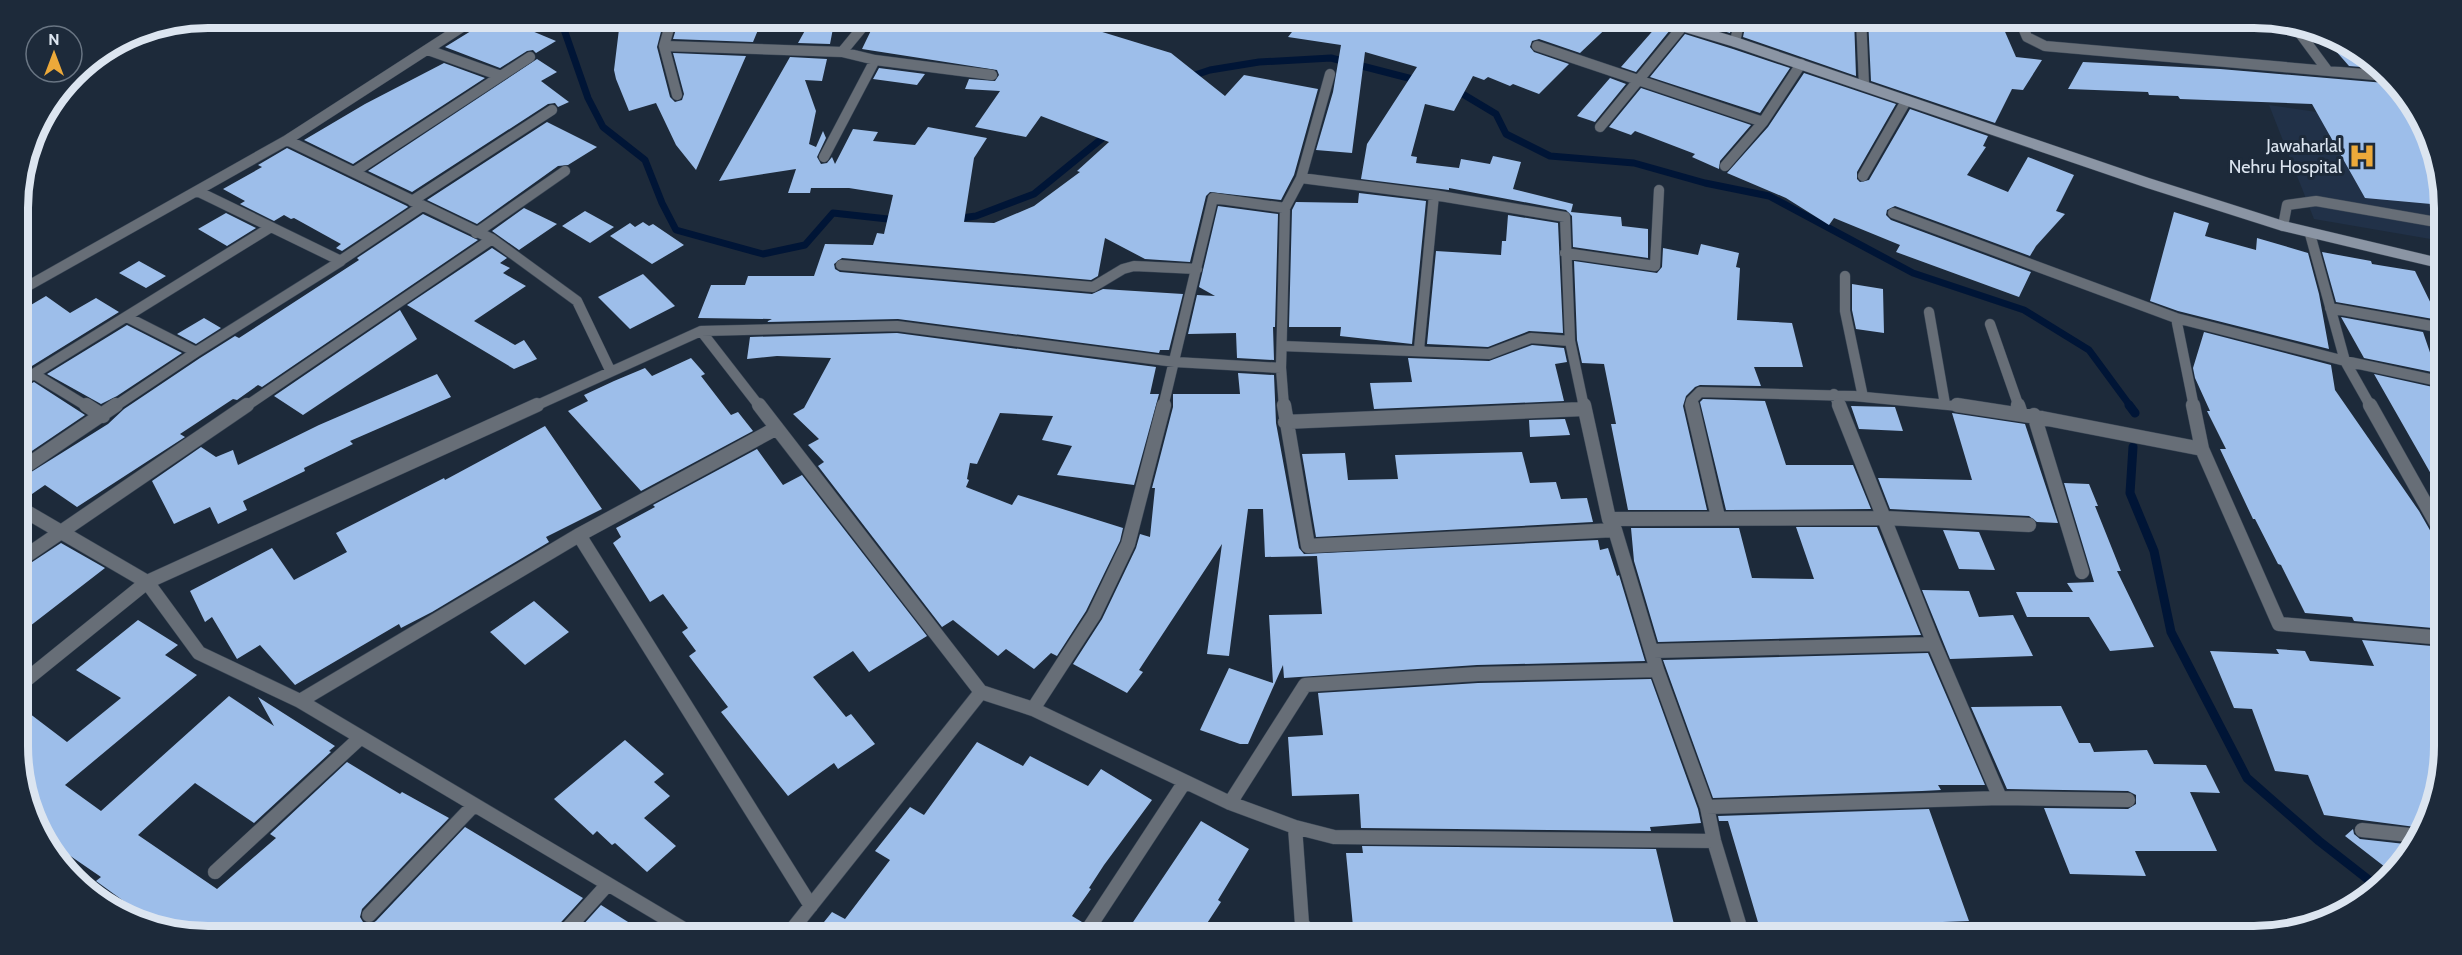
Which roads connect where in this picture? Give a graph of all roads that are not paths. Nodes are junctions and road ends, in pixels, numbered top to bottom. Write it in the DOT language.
graph roads {
  1 [pos="460,29"];
  2 [pos="669,29"];
  3 [pos="861,29"];
  4 [pos="1680,29"];
  5 [pos="1689,29"];
  6 [pos="1738,29"];
  7 [pos="1861,29"];
  8 [pos="2022,29"];
  9 [pos="2301,35"];
  10 [pos="1735,42"];
  11 [pos="664,46"];
  12 [pos="1537,46"];
  13 [pos="428,50"];
  14 [pos="842,52"];
  15 [pos="530,57"];
  16 [pos="875,60"];
  17 [pos="1801,64"];
  18 [pos="2327,70"];
  19 [pos="1329,74"];
  20 [pos="992,75"];
  21 [pos="2374,75"];
  22 [pos="501,76"];
  23 [pos="1636,81"];
  24 [pos="1864,85"];
  25 [pos="677,95"];
  26 [pos="1906,101"];
  27 [pos="552,110"];
  28 [pos="1763,122"];
  29 [pos="1600,127"];
  30 [pos="287,140"];
  31 [pos="824,157"];
  32 [pos="1725,166"];
  33 [pos="565,171"];
  34 [pos="354,172"];
  35 [pos="1863,176"];
  36 [pos="1301,178"];
  37 [pos="1659,190"];
  38 [pos="197,191"];
  39 [pos="1434,195"];
  40 [pos="412,201"];
  41 [pos="422,206"];
  42 [pos="1285,208"];
  43 [pos="1893,213"];
  44 [pos="2434,222"];
  45 [pos="2283,226"];
  46 [pos="271,227"];
  47 [pos="476,233"];
  48 [pos="2310,234"];
  49 [pos="492,239"];
  50 [pos="1565,252"];
  51 [pos="340,261"];
  52 [pos="2434,262"];
  53 [pos="841,265"];
  54 [pos="1197,270"];
  55 [pos="1845,276"];
  56 [pos="29,285"];
  57 [pos="2330,308"];
  58 [pos="1929,312"];
  59 [pos="127,317"];
  60 [pos="2176,318"];
  61 [pos="1990,324"];
  62 [pos="2434,326"];
  63 [pos="701,331"];
  64 [pos="1570,341"];
  65 [pos="1282,346"];
  66 [pos="1419,349"];
  67 [pos="196,352"];
  68 [pos="2345,361"];
  69 [pos="1175,362"];
  70 [pos="1281,368"];
  71 [pos="610,370"];
  72 [pos="34,374"];
  73 [pos="29,377"];
  74 [pos="2434,380"];
  75 [pos="1834,394"];
  76 [pos="1863,397"];
  77 [pos="1945,404"];
  78 [pos="1584,409"];
  79 [pos="2027,415"];
  80 [pos="103,416"];
  81 [pos="1285,422"];
  82 [pos="775,429"];
  83 [pos="2202,449"];
  84 [pos="29,464"];
  85 [pos="29,513"];
  86 [pos="1718,517"];
  87 [pos="1885,518"];
  88 [pos="2434,519"];
  89 [pos="1612,525"];
  90 [pos="2029,525"];
  91 [pos="62,530"];
  92 [pos="579,535"];
  93 [pos="29,554"];
  94 [pos="2082,572"];
  95 [pos="147,582"];
  96 [pos="2434,637"];
  97 [pos="1934,645"];
  98 [pos="1653,651"];
  99 [pos="1657,670"];
  100 [pos="29,678"];
  101 [pos="981,692"];
  102 [pos="300,701"];
  103 [pos="1033,709"];
  104 [pos="360,738"];
  105 [pos="1184,783"];
  106 [pos="2000,798"];
  107 [pos="2128,800"];
  108 [pos="1230,803"];
  109 [pos="474,805"];
  110 [pos="1707,807"];
  111 [pos="1295,827"];
  112 [pos="2362,830"];
  113 [pos="2410,835"];
  114 [pos="1714,841"];
  115 [pos="215,872"];
  116 [pos="608,884"];
  117 [pos="811,906"];
  118 [pos="369,915"];
  119 [pos="570,926"];
  120 [pos="679,926"];
  121 [pos="795,926"];
  122 [pos="1090,926"];
  123 [pos="1304,926"];
  124 [pos="1740,926"];
  1 -- 13 [label="street"];
  2 -- 11 [label="street"];
  3 -- 14 [label="street"];
  4 -- 23 [label="street"];
  5 -- 10 [label="street"];
  6 -- 10 [label="street"];
  7 -- 24 [label="street"];
  8 -- 18 [label="street"];
  9 -- 18 [label="street"];
  10 -- 17 [label="street"];
  11 -- 14 [label="street"];
  11 -- 25 [label="street"];
  12 -- 23 [label="street"];
  13 -- 22 [label="street"];
  13 -- 30 [label="street"];
  14 -- 16 [label="street"];
  15 -- 22 [label="street"];
  16 -- 20 [label="street"];
  16 -- 31 [label="street"];
  17 -- 24 [label="street"];
  17 -- 28 [label="street"];
  18 -- 21 [label="street"];
  19 -- 36 [label="street"];
  22 -- 34 [label="street"];
  23 -- 28 [label="street"];
  23 -- 29 [label="street"];
  24 -- 26 [label="street"];
  26 -- 35 [label="street"];
  26 -- 45 [label="street"];
  27 -- 40 [label="street"];
  28 -- 32 [label="street"];
  30 -- 34 [label="street"];
  30 -- 38 [label="street"];
  33 -- 47 [label="street"];
  34 -- 40 [label="street"];
  36 -- 39 [label="street"];
  36 -- 42 [label="street"];
  37 -- 50 [label="street"];
  38 -- 46 [label="street"];
  38 -- 56 [label="street"];
  39 -- 50 [label="street"];
  39 -- 66 [label="street"];
  40 -- 41 [label="street"];
  41 -- 47 [label="street"];
  41 -- 51 [label="street"];
  42 -- 54 [label="street"];
  42 -- 65 [label="street"];
  43 -- 60 [label="street"];
  44 -- 45 [label="street"];
  45 -- 48 [label="street"];
  46 -- 51 [label="street"];
  46 -- 59 [label="street"];
  47 -- 49 [label="street"];
  48 -- 52 [label="street"];
  48 -- 57 [label="street"];
  49 -- 71 [label="street"];
  49 -- 91 [label="street"];
  50 -- 64 [label="street"];
  51 -- 67 [label="street"];
  53 -- 54 [label="street"];
  54 -- 69 [label="street"];
  55 -- 76 [label="street"];
  57 -- 62 [label="street"];
  57 -- 68 [label="street"];
  58 -- 77 [label="street"];
  59 -- 67 [label="street"];
  59 -- 72 [label="street"];
  60 -- 68 [label="street"];
  60 -- 83 [label="street"];
  61 -- 79 [label="street"];
  63 -- 69 [label="street"];
  63 -- 71 [label="street"];
  63 -- 82 [label="street"];
  64 -- 66 [label="street"];
  64 -- 78 [label="street"];
  65 -- 66 [label="street"];
  65 -- 70 [label="street"];
  67 -- 80 [label="street"];
  68 -- 74 [label="street"];
  68 -- 88 [label="street"];
  69 -- 70 [label="street"];
  69 -- 103 [label="street"];
  70 -- 81 [label="street"];
  71 -- 95 [label="street"];
  72 -- 73 [label="street"];
  72 -- 80 [label="street"];
  75 -- 76 [label="street"];
  75 -- 86 [label="street"];
  75 -- 87 [label="street"];
  76 -- 77 [label="street"];
  77 -- 79 [label="street"];
  78 -- 81 [label="street"];
  78 -- 89 [label="street"];
  79 -- 83 [label="street"];
  79 -- 94 [label="street"];
  80 -- 84 [label="street"];
  81 -- 89 [label="street"];
  82 -- 92 [label="street"];
  82 -- 101 [label="street"];
  83 -- 96 [label="street"];
  85 -- 91 [label="street"];
  86 -- 87 [label="street"];
  86 -- 89 [label="street"];
  87 -- 90 [label="street"];
  87 -- 97 [label="street"];
  89 -- 98 [label="street"];
  91 -- 93 [label="street"];
  91 -- 95 [label="street"];
  92 -- 102 [label="street"];
  92 -- 117 [label="street"];
  95 -- 100 [label="street"];
  95 -- 102 [label="street"];
  97 -- 98 [label="street"];
  97 -- 106 [label="street"];
  98 -- 99 [label="street"];
  99 -- 108 [label="street"];
  99 -- 110 [label="street"];
  101 -- 103 [label="street"];
  101 -- 117 [label="street"];
  102 -- 104 [label="street"];
  103 -- 105 [label="street"];
  104 -- 109 [label="street"];
  104 -- 115 [label="street"];
  105 -- 108 [label="street"];
  105 -- 122 [label="street"];
  106 -- 107 [label="street"];
  106 -- 110 [label="street"];
  108 -- 111 [label="street"];
  109 -- 116 [label="street"];
  109 -- 118 [label="street"];
  110 -- 114 [label="street"];
  111 -- 114 [label="street"];
  111 -- 123 [label="street"];
  112 -- 113 [label="street"];
  114 -- 124 [label="street"];
  116 -- 119 [label="street"];
  116 -- 120 [label="street"];
  117 -- 121 [label="street"];
}
